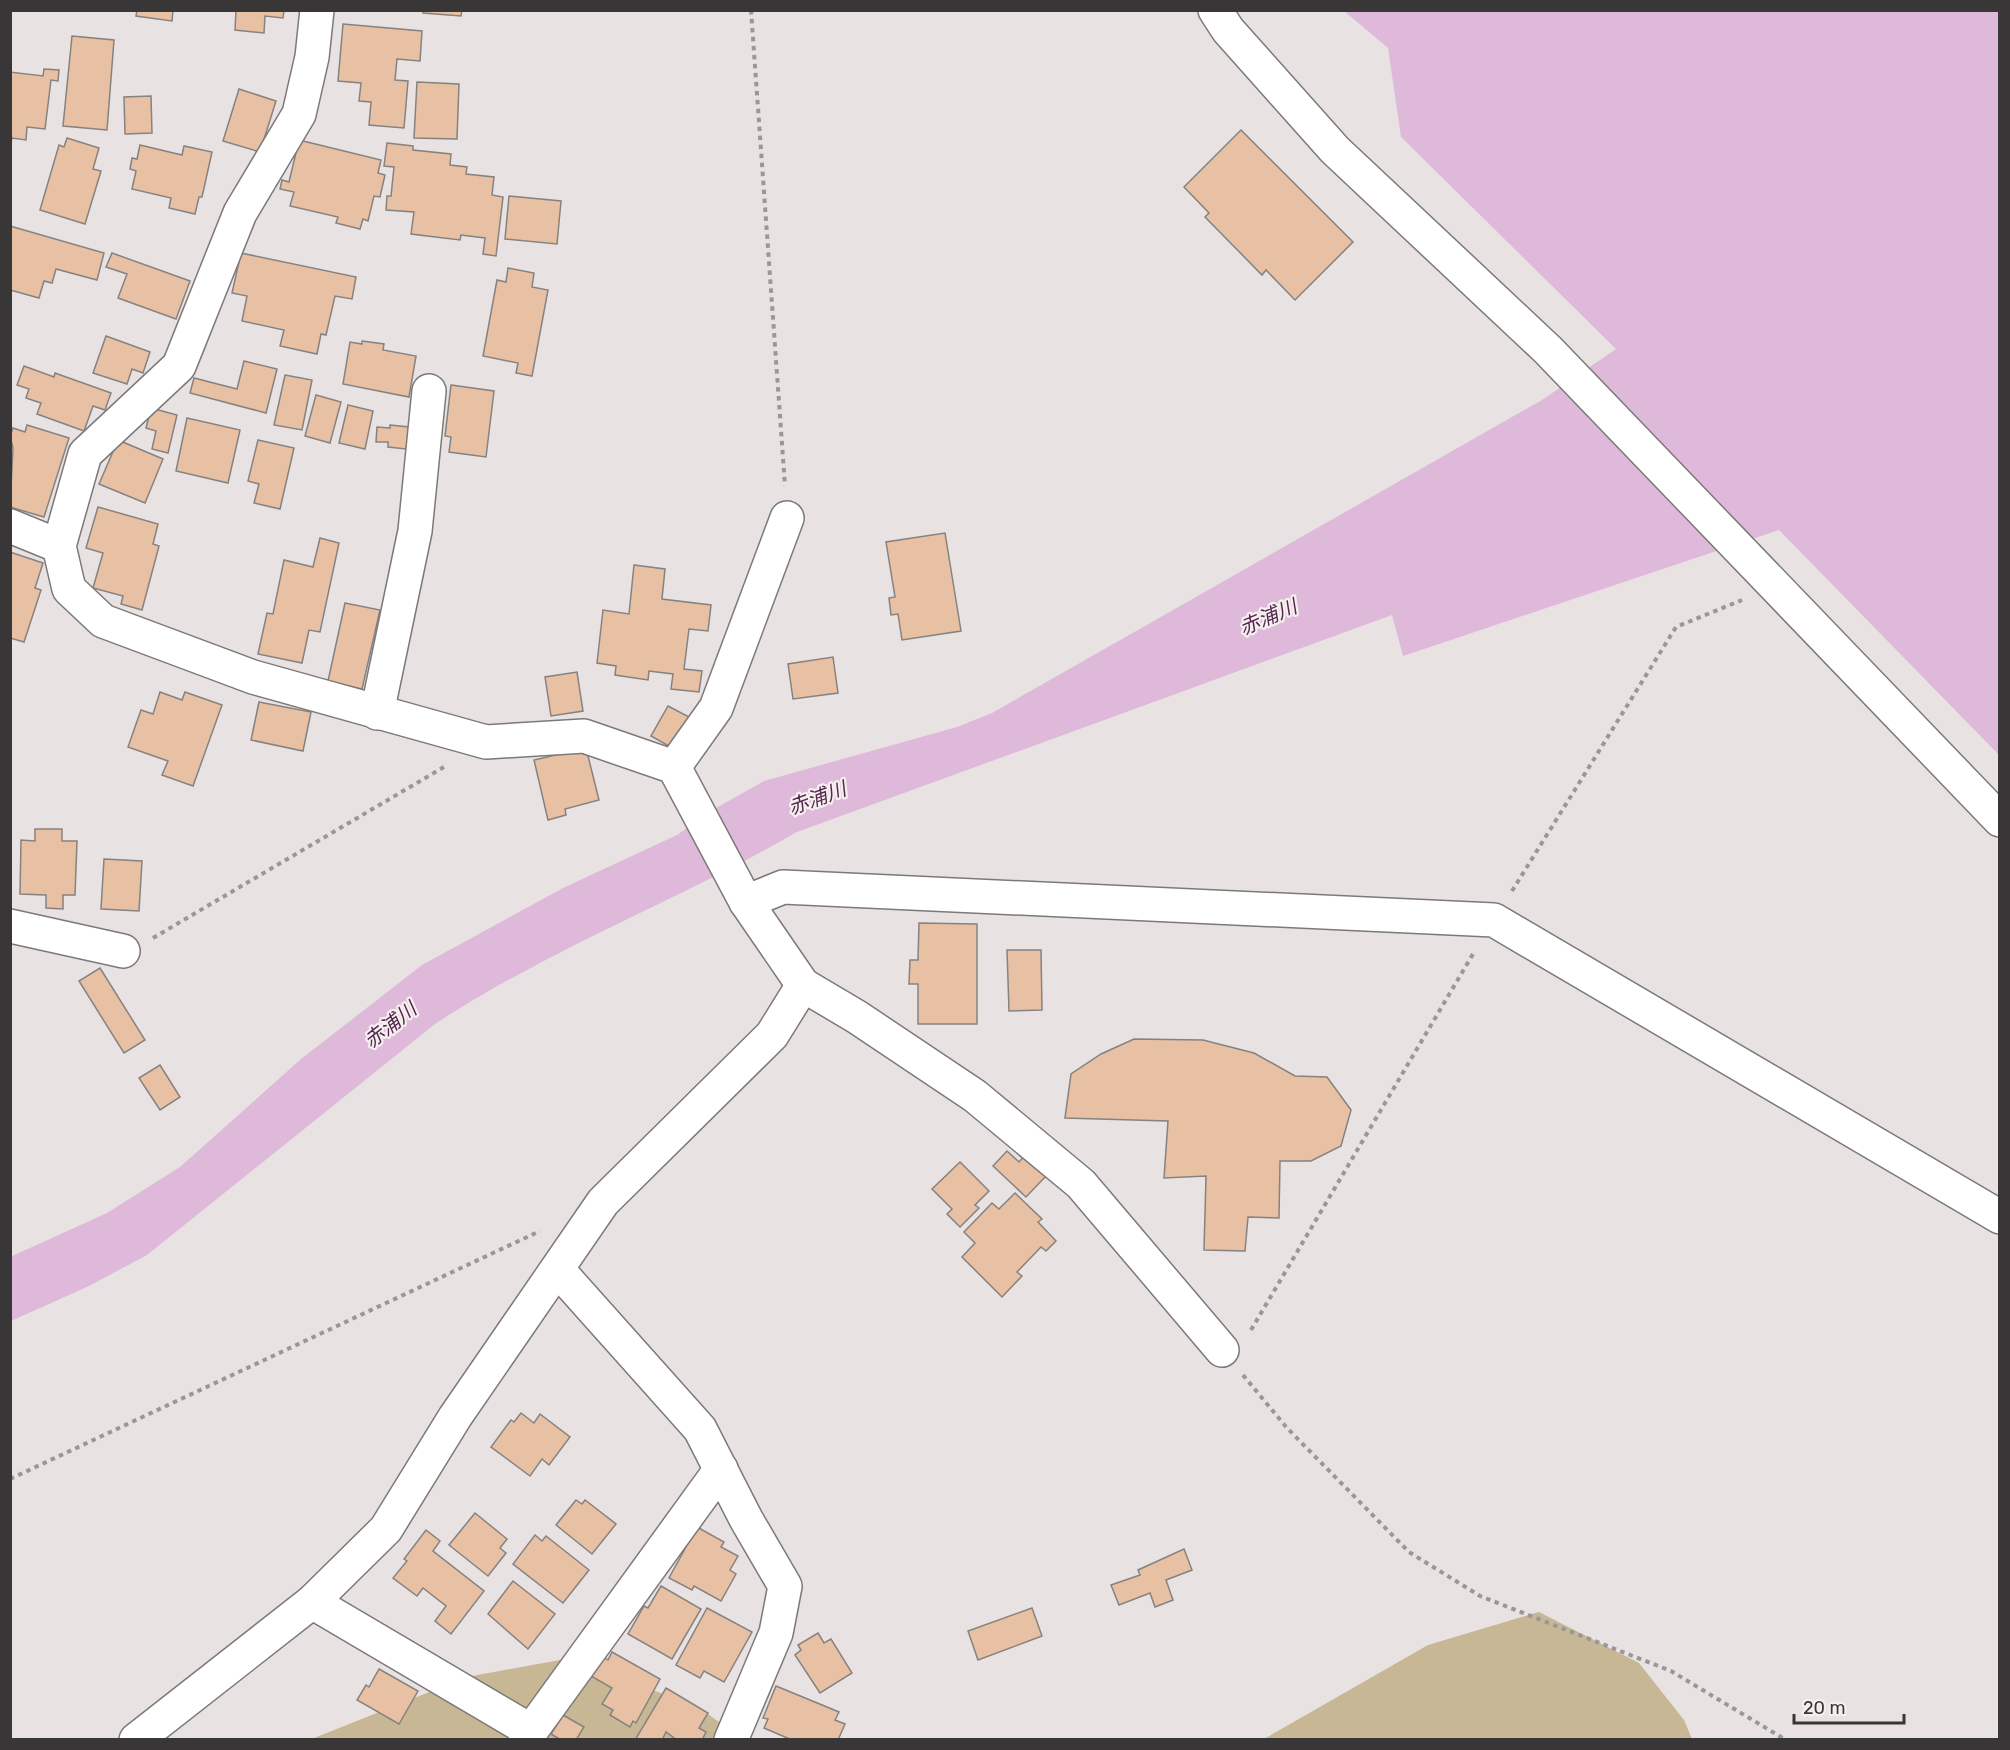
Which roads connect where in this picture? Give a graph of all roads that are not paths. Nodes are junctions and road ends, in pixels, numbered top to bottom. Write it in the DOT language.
graph roads {
  1 [pos="318,10"];
  2 [pos="1215,10"];
  3 [pos="429,391"];
  4 [pos="787,518"];
  5 [pos="10,526"];
  6 [pos="59,546"];
  7 [pos="377,713"];
  8 [pos="674,767"];
  9 [pos="2000,820"];
  10 [pos="746,902"];
  11 [pos="10,926"];
  12 [pos="123,951"];
  13 [pos="803,985"];
  14 [pos="2000,1217"];
  15 [pos="558,1270"];
  16 [pos="1222,1350"];
  17 [pos="721,1469"];
  18 [pos="312,1602"];
  19 [pos="528,1735"];
  20 [pos="136,1740"];
  21 [pos="731,1740"];
  1 -- 6 [label="street"];
  2 -- 9 [label="street"];
  3 -- 7 [label="street"];
  4 -- 8 [label="street"];
  5 -- 6 [label="street"];
  6 -- 7 [label="street"];
  7 -- 8 [label="street"];
  8 -- 10 [label="street"];
  10 -- 13 [label="street"];
  10 -- 14 [label="street"];
  11 -- 12 [label="street"];
  13 -- 15 [label="street"];
  13 -- 16 [label="street"];
  15 -- 17 [label="street"];
  15 -- 18 [label="street"];
  17 -- 19 [label="street"];
  17 -- 21 [label="street"];
  18 -- 19 [label="street"];
  18 -- 20 [label="street"];
}
